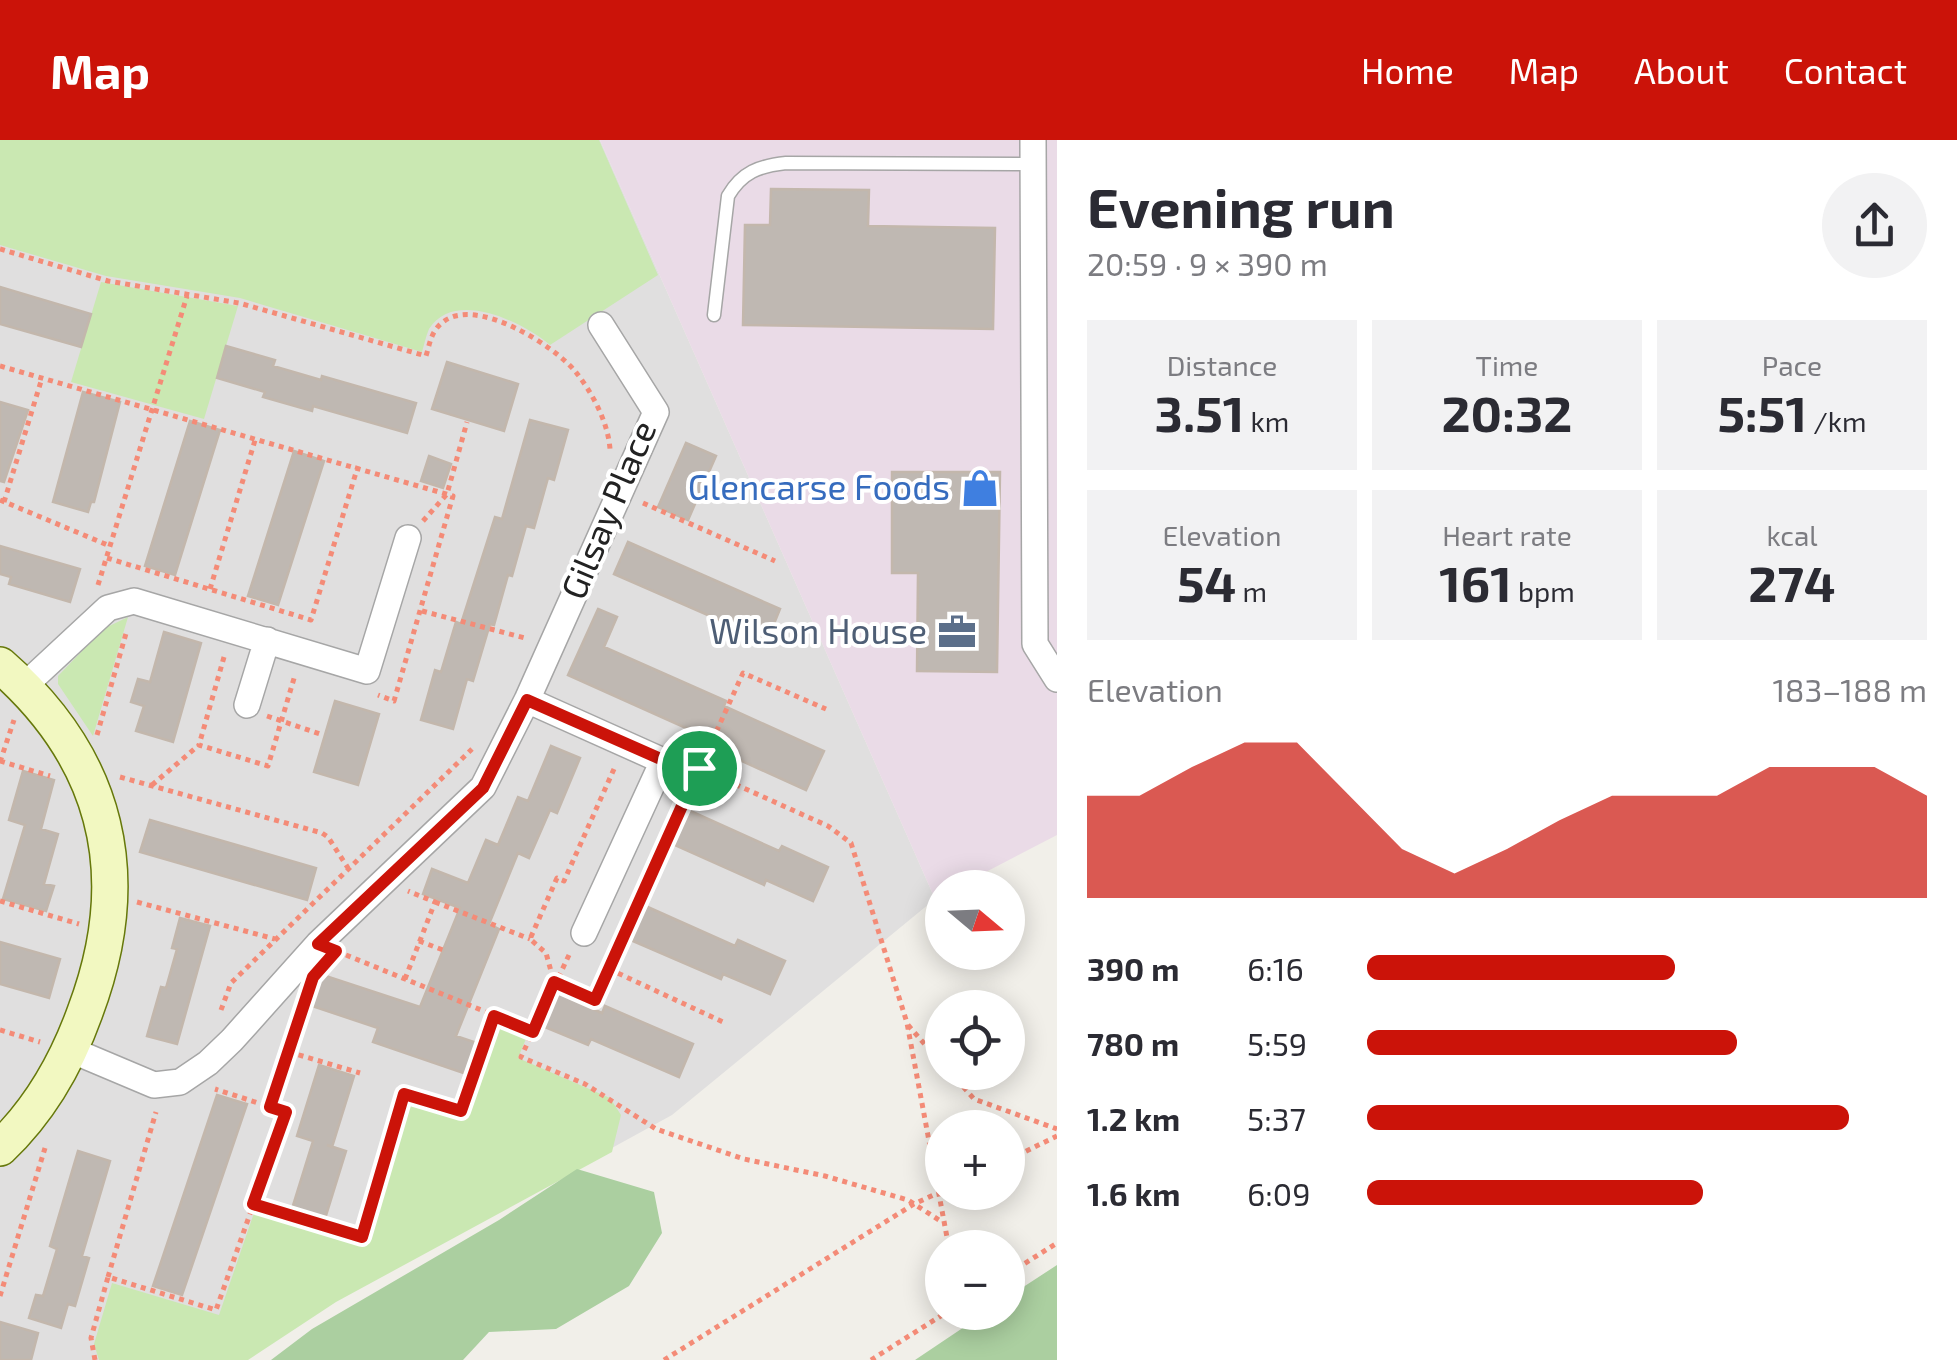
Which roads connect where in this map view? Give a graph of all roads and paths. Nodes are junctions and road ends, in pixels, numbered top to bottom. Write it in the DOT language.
graph roads {
  1 [pos="1033,152"];
  2 [pos="0,249"];
  3 [pos="187,296"];
  4 [pos="714,315"];
  5 [pos="601,326"];
  6 [pos="0,366"];
  7 [pos="42,378"];
  8 [pos="154,408"];
  9 [pos="468,422"];
  10 [pos="256,437"];
  11 [pos="603,464"];
  12 [pos="358,466"];
  13 [pos="450,495"];
  14 [pos="635,500"];
  15 [pos="2,501"];
  16 [pos="408,538"];
  17 [pos="110,546"];
  18 [pos="108,558"];
  19 [pos="775,562"];
  20 [pos="210,589"];
  21 [pos="95,595"];
  22 [pos="422,610"];
  23 [pos="266,640"];
  24 [pos="550,649"];
  25 [pos="1057,679"];
  26 [pos="14,687"];
  27 [pos="527,700"];
  28 [pos="247,705"];
  29 [pos="826,709"];
  30 [pos="85,728"];
  31 [pos="323,735"];
  32 [pos="483,738"];
  33 [pos="95,743"];
  34 [pos="199,745"];
  35 [pos="686,754"];
  36 [pos="615,760"];
  37 [pos="0,762"];
  38 [pos="701,765"];
  39 [pos="108,773"];
  40 [pos="64,781"];
  41 [pos="150,786"];
  42 [pos="348,869"];
  43 [pos="414,879"];
  44 [pos="130,900"];
  45 [pos="0,901"];
  46 [pos="435,902"];
  47 [pos="86,926"];
  48 [pos="584,933"];
  49 [pos="275,939"];
  50 [pos="530,939"];
  51 [pos="419,941"];
  52 [pos="318,944"];
  53 [pos="443,950"];
  54 [pos="609,970"];
  55 [pos="404,979"];
  56 [pos="554,982"];
  57 [pos="307,996"];
  58 [pos="220,1015"];
  59 [pos="494,1016"];
  60 [pos="722,1022"];
  61 [pos="907,1024"];
  62 [pos="0,1030"];
  63 [pos="533,1032"];
  64 [pos="925,1045"];
  65 [pos="71,1050"];
  66 [pos="289,1052"];
  67 [pos="360,1073"];
  68 [pos="202,1085"];
  69 [pos="966,1090"];
  70 [pos="160,1102"];
  71 [pos="270,1107"];
  72 [pos="925,1116"];
  73 [pos="1057,1132"];
  74 [pos="46,1144"];
  75 [pos="0,1148"];
  76 [pos="1025,1150"];
  77 [pos="925,1199"];
  78 [pos="253,1204"];
  79 [pos="914,1204"];
  80 [pos="943,1210"];
  81 [pos="945,1224"];
  82 [pos="946,1230"];
  83 [pos="1057,1242"];
  84 [pos="1025,1263"];
  85 [pos="108,1277"];
  86 [pos="0,1296"];
  87 [pos="925,1326"];
  88 [pos="96,1360"];
  89 [pos="664,1360"];
  90 [pos="871,1360"];
  1 -- 4 [label="lane"];
  1 -- 25 [label="street"];
  2 -- 3 [label="path"];
  3 -- 8 [label="path"];
  3 -- 11 [label="path"];
  5 -- 24 [label="street, Gilsay Place"];
  6 -- 7 [label="path"];
  7 -- 8 [label="path"];
  7 -- 15 [label="path"];
  8 -- 10 [label="path"];
  8 -- 17 [label="path"];
  9 -- 13 [label="path"];
  10 -- 12 [label="path"];
  10 -- 20 [label="path"];
  12 -- 13 [label="path"];
  12 -- 20 [label="path"];
  13 -- 16 [label="path"];
  14 -- 19 [label="path"];
  15 -- 17 [label="path"];
  16 -- 23 [label="street"];
  17 -- 18 [label="path"];
  18 -- 20 [label="path"];
  18 -- 21 [label="path"];
  22 -- 24 [label="path"];
  23 -- 26 [label="street"];
  23 -- 28 [label="street"];
  24 -- 27 [label="street, Gilsay Place"];
  26 -- 37 [label="path"];
  26 -- 65 [label="street"];
  27 -- 48 [label="street"];
  27 -- 52 [label="street, Gilsay Place"];
  28 -- 31 [label="path"];
  29 -- 38 [label="path"];
  30 -- 33 [label="path"];
  32 -- 42 [label="path"];
  34 -- 41 [label="path"];
  35 -- 38 [label="path"];
  36 -- 50 [label="path"];
  37 -- 40 [label="path"];
  38 -- 54 [label="path"];
  38 -- 61 [label="path"];
  39 -- 41 [label="path"];
  41 -- 42 [label="path"];
  42 -- 49 [label="path"];
  43 -- 46 [label="path"];
  44 -- 49 [label="path"];
  45 -- 47 [label="path"];
  46 -- 50 [label="path"];
  46 -- 51 [label="path"];
  48 -- 56 [label="path"];
  49 -- 58 [label="path"];
  50 -- 56 [label="path"];
  51 -- 53 [label="path"];
  51 -- 55 [label="path"];
  52 -- 55 [label="path"];
  52 -- 65 [label="street, Gilsay Place"];
  54 -- 56 [label="path"];
  54 -- 60 [label="path"];
  55 -- 59 [label="path"];
  56 -- 63 [label="path"];
  57 -- 66 [label="path"];
  59 -- 63 [label="path"];
  59 -- 78 [label="path"];
  61 -- 64 [label="path"];
  61 -- 72 [label="path"];
  62 -- 65 [label="path"];
  63 -- 79 [label="path"];
  65 -- 75 [label="street"];
  66 -- 67 [label="path"];
  66 -- 71 [label="path"];
  68 -- 71 [label="path"];
  69 -- 73 [label="path"];
  70 -- 85 [label="path"];
  71 -- 78 [label="path"];
  73 -- 76 [label="path"];
  74 -- 86 [label="path"];
  77 -- 79 [label="path"];
  78 -- 85 [label="path"];
  79 -- 81 [label="path"];
  79 -- 89 [label="path"];
  80 -- 81 [label="path"];
  81 -- 82 [label="path"];
  83 -- 84 [label="path"];
  85 -- 88 [label="path"];
  87 -- 90 [label="path"];
}
